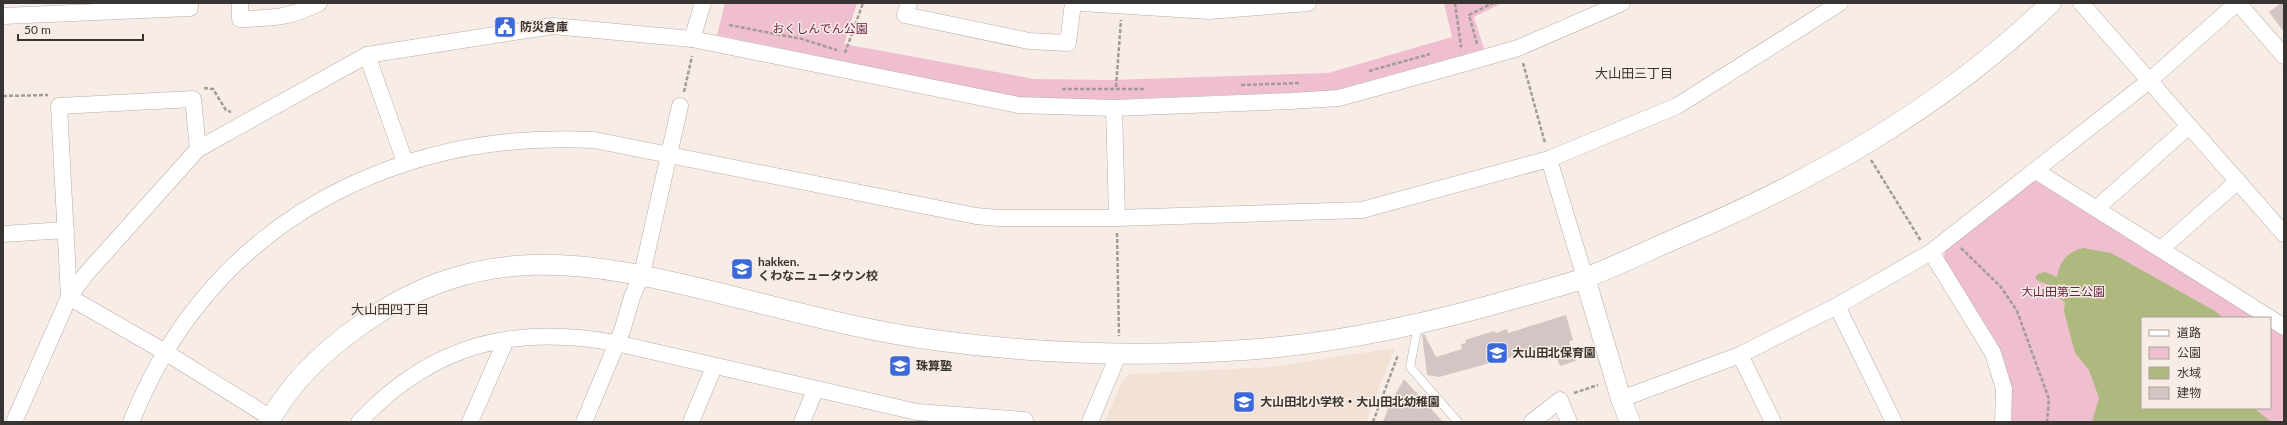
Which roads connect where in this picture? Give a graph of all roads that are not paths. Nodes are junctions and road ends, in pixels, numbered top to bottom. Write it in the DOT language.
graph roads {
  1 [pos="190,3"];
  2 [pos="240,3"];
  3 [pos="319,3"];
  4 [pos="703,3"];
  5 [pos="909,3"];
  6 [pos="1073,3"];
  7 [pos="1082,3"];
  8 [pos="1308,3"];
  9 [pos="1622,3"];
  10 [pos="1840,3"];
  11 [pos="2051,3"];
  12 [pos="2081,3"];
  13 [pos="2237,3"];
  14 [pos="1168,6"];
  15 [pos="3,16"];
  16 [pos="694,39"];
  17 [pos="367,56"];
  18 [pos="2284,56"];
  19 [pos="2149,81"];
  20 [pos="680,106"];
  21 [pos="1114,108"];
  22 [pos="2189,126"];
  23 [pos="198,149"];
  24 [pos="670,154"];
  25 [pos="1549,159"];
  26 [pos="404,162"];
  27 [pos="2036,171"];
  28 [pos="2238,181"];
  29 [pos="2097,208"];
  30 [pos="1117,218"];
  31 [pos="66,230"];
  32 [pos="3,234"];
  33 [pos="2284,234"];
  34 [pos="2161,249"];
  35 [pos="1930,253"];
  36 [pos="642,274"];
  37 [pos="1585,278"];
  38 [pos="69,297"];
  39 [pos="1838,306"];
  40 [pos="2268,317"];
  41 [pos="2271,319"];
  42 [pos="1418,324"];
  43 [pos="2284,327"];
  44 [pos="506,340"];
  45 [pos="616,344"];
  46 [pos="165,352"];
  47 [pos="1119,353"];
  48 [pos="1740,355"];
  49 [pos="714,367"];
  50 [pos="815,390"];
  51 [pos="1621,399"];
  52 [pos="915,417"];
  53 [pos="270,420"];
  54 [pos="14,422"];
  55 [pos="131,422"];
  56 [pos="359,422"];
  57 [pos="470,422"];
  58 [pos="584,422"];
  59 [pos="691,422"];
  60 [pos="802,422"];
  61 [pos="1024,422"];
  62 [pos="1090,422"];
  63 [pos="1458,422"];
  64 [pos="1532,422"];
  65 [pos="1569,422"];
  66 [pos="1630,422"];
  67 [pos="1772,422"];
  68 [pos="1894,422"];
  69 [pos="2004,422"];
  1 -- 15 [label="street"];
  2 -- 3 [label="street"];
  4 -- 16 [label="street"];
  5 -- 6 [label="street"];
  7 -- 14 [label="street"];
  8 -- 14 [label="street"];
  9 -- 21 [label="street"];
  10 -- 25 [label="street"];
  11 -- 37 [label="street"];
  12 -- 19 [label="street"];
  13 -- 18 [label="street"];
  13 -- 19 [label="street"];
  16 -- 17 [label="street"];
  16 -- 21 [label="street"];
  17 -- 23 [label="street"];
  17 -- 26 [label="street"];
  19 -- 22 [label="street"];
  19 -- 27 [label="street"];
  20 -- 24 [label="street"];
  21 -- 30 [label="street"];
  22 -- 28 [label="street"];
  22 -- 29 [label="street"];
  23 -- 31 [label="street"];
  23 -- 38 [label="street"];
  24 -- 26 [label="street"];
  24 -- 30 [label="street"];
  24 -- 36 [label="street"];
  25 -- 30 [label="street"];
  25 -- 37 [label="street"];
  26 -- 46 [label="street"];
  27 -- 29 [label="street"];
  27 -- 35 [label="street"];
  28 -- 33 [label="street"];
  28 -- 34 [label="street"];
  29 -- 34 [label="street"];
  31 -- 32 [label="street"];
  31 -- 38 [label="street"];
  34 -- 40 [label="street"];
  35 -- 39 [label="street"];
  35 -- 69 [label="street"];
  36 -- 45 [label="street"];
  36 -- 47 [label="street"];
  36 -- 53 [label="street"];
  37 -- 42 [label="street"];
  37 -- 51 [label="street"];
  38 -- 46 [label="street"];
  38 -- 54 [label="street"];
  39 -- 48 [label="street"];
  39 -- 68 [label="street"];
  41 -- 43 [label="street"];
  42 -- 47 [label="street"];
  42 -- 63 [label="lane"];
  44 -- 45 [label="street"];
  44 -- 56 [label="street"];
  44 -- 57 [label="street"];
  45 -- 49 [label="street"];
  45 -- 58 [label="street"];
  46 -- 53 [label="street"];
  46 -- 55 [label="street"];
  47 -- 62 [label="street"];
  48 -- 51 [label="street"];
  48 -- 67 [label="street"];
  49 -- 50 [label="street"];
  49 -- 59 [label="street"];
  50 -- 52 [label="street"];
  50 -- 60 [label="street"];
  51 -- 66 [label="street"];
  52 -- 61 [label="street"];
  64 -- 65 [label="street"];
}
